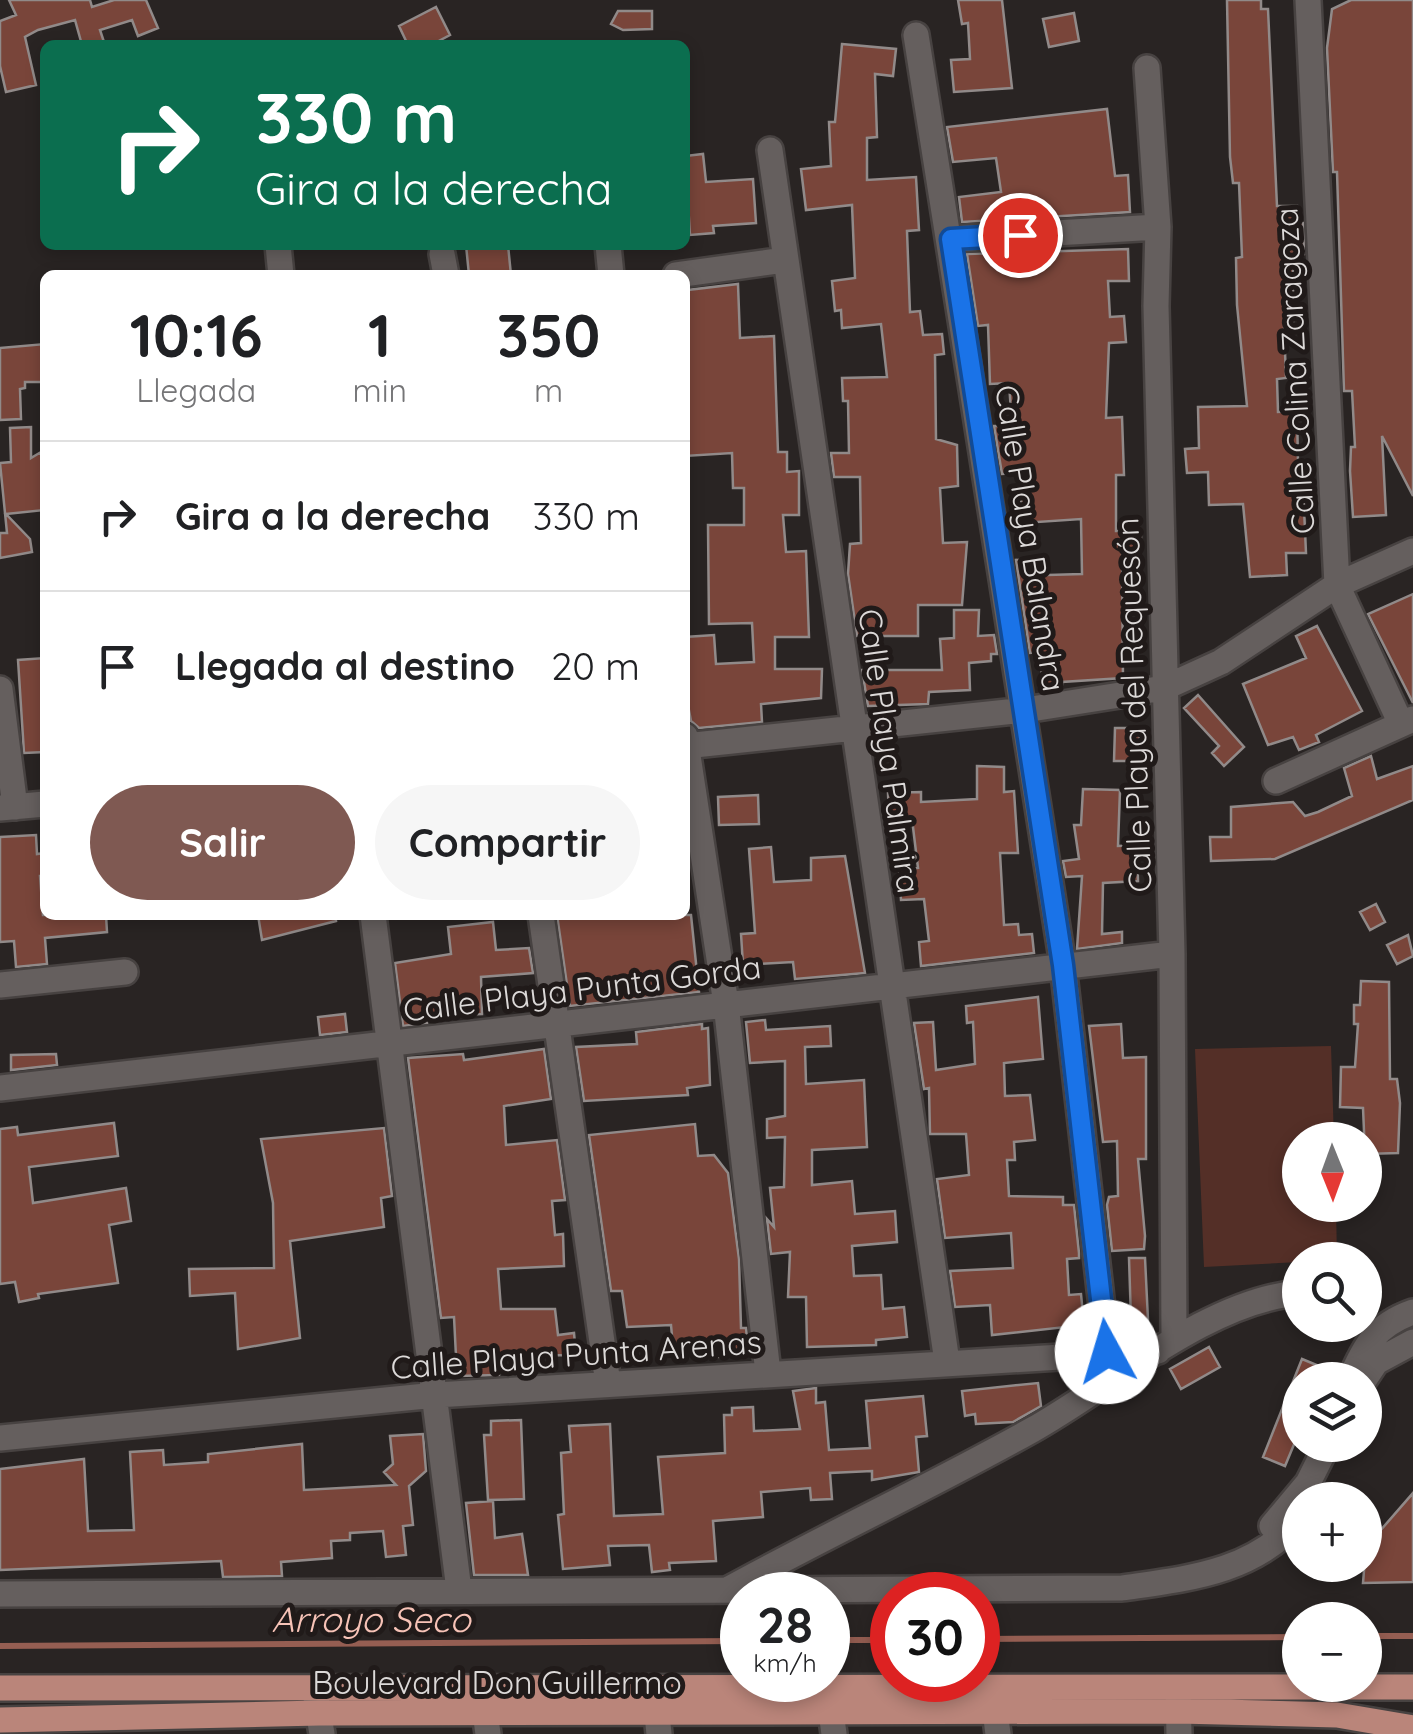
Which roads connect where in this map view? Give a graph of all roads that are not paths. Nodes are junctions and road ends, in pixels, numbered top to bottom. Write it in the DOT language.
graph roads {
  1 [pos="1308,0"];
  2 [pos="916,35"];
  3 [pos="1147,68"];
  4 [pos="770,150"];
  5 [pos="1158,226"];
  6 [pos="951,239"];
  7 [pos="784,260"];
  8 [pos="690,273"];
  9 [pos="1413,551"];
  10 [pos="1336,586"];
  11 [pos="1164,688"];
  12 [pos="0,689"];
  13 [pos="1025,710"];
  14 [pos="1407,722"];
  15 [pos="854,727"];
  16 [pos="690,746"];
  17 [pos="690,772"];
  18 [pos="1276,781"];
  19 [pos="40,805"];
  20 [pos="8,808"];
  21 [pos="374,920"];
  22 [pos="542,920"];
  23 [pos="1172,954"];
  24 [pos="1063,965"];
  25 [pos="125,972"];
  26 [pos="0,985"];
  27 [pos="892,985"];
  28 [pos="726,1004"];
  29 [pos="554,1024"];
  30 [pos="391,1044"];
  31 [pos="0,1088"];
  32 [pos="1282,1297"];
  33 [pos="1413,1312"];
  34 [pos="1382,1318"];
  35 [pos="1382,1325"];
  36 [pos="1408,1344"];
  37 [pos="1166,1346"];
  38 [pos="1107,1352"];
  39 [pos="948,1362"];
  40 [pos="1376,1362"];
  41 [pos="768,1374"];
  42 [pos="608,1384"];
  43 [pos="436,1395"];
  44 [pos="0,1438"];
  45 [pos="1318,1462"];
  46 [pos="1282,1539"];
  47 [pos="760,1572"];
  48 [pos="1203,1576"];
  49 [pos="459,1590"];
  50 [pos="850,1590"];
  51 [pos="720,1591"];
  52 [pos="0,1594"];
  53 [pos="1382,1686"];
  54 [pos="1413,1687"];
  55 [pos="0,1688"];
  56 [pos="654,1689"];
  57 [pos="1282,1694"];
  58 [pos="1339,1702"];
  59 [pos="1179,1711"];
  60 [pos="318,1712"];
  61 [pos="1337,1715"];
  62 [pos="0,1720"];
  63 [pos="997,1722"];
  64 [pos="486,1723"];
  65 [pos="833,1723"];
  66 [pos="658,1725"];
  67 [pos="147,1726"];
  68 [pos="1413,1728"];
  1 -- 10 [label="street, Calle Colina Zaragoza"];
  2 -- 6 [label="street, Calle Playa Balandra"];
  3 -- 5 [label="street, Calle Playa del Requesón"];
  4 -- 7 [label="street, Calle Playa Palmira"];
  5 -- 6 [label="street"];
  5 -- 11 [label="street, Calle Playa del Requesón"];
  6 -- 13 [label="street, Calle Playa Balandra"];
  7 -- 8 [label="street"];
  7 -- 15 [label="street, Calle Playa Palmira"];
  9 -- 10 [label="street"];
  10 -- 11 [label="street"];
  10 -- 14 [label="street, Calle Colina Zaragoza"];
  11 -- 13 [label="street"];
  11 -- 23 [label="street, Calle Playa del Requesón"];
  12 -- 20 [label="street"];
  13 -- 15 [label="street"];
  13 -- 24 [label="street, Calle Playa Balandra"];
  14 -- 18 [label="street"];
  15 -- 16 [label="street"];
  15 -- 27 [label="street, Calle Playa Palmira"];
  17 -- 28 [label="street"];
  19 -- 20 [label="street"];
  21 -- 30 [label="street"];
  22 -- 29 [label="street"];
  23 -- 24 [label="street, Calle Playa Punta Gorda"];
  23 -- 37 [label="street, Calle Playa del Requesón"];
  24 -- 27 [label="street, Calle Playa Punta Gorda"];
  24 -- 38 [label="street, Calle Playa Balandra"];
  25 -- 26 [label="street"];
  27 -- 28 [label="street, Calle Playa Punta Gorda"];
  27 -- 39 [label="street, Calle Playa Palmira"];
  28 -- 29 [label="street, Calle Playa Punta Gorda"];
  28 -- 41 [label="street"];
  29 -- 30 [label="street, Calle Playa Punta Gorda"];
  29 -- 42 [label="street"];
  30 -- 31 [label="street, Calle Playa Punta Gorda"];
  30 -- 43 [label="street"];
  32 -- 37 [label="street"];
  33 -- 34 [label="street"];
  35 -- 36 [label="street"];
  36 -- 40 [label="street"];
  37 -- 38 [label="street, Calle Playa Punta Arenas"];
  37 -- 47 [label="street"];
  38 -- 39 [label="street, Calle Playa Punta Arenas"];
  39 -- 41 [label="street, Calle Playa Punta Arenas"];
  41 -- 42 [label="street, Calle Playa Punta Arenas"];
  42 -- 43 [label="street, Calle Playa Punta Arenas"];
  43 -- 44 [label="street, Calle Playa Punta Arenas"];
  43 -- 49 [label="street"];
  45 -- 48 [label="street"];
  46 -- 48 [label="street"];
  48 -- 50 [label="street"];
  49 -- 51 [label="street"];
  49 -- 52 [label="street"];
  53 -- 54 [label="main road, Boulevard Don Guillermo"];
  55 -- 60 [label="main road, Boulevard Don Guillermo"];
  56 -- 59 [label="main road, Boulevard Don Guillermo"];
  56 -- 60 [label="main road, Boulevard Don Guillermo"];
  56 -- 66 [label="street"];
  57 -- 59 [label="main road, Boulevard Don Guillermo"];
  58 -- 61 [label="main road"];
  59 -- 61 [label="main road, Boulevard Don Guillermo"];
  59 -- 63 [label="main road, Boulevard Don Guillermo"];
  60 -- 64 [label="main road, Boulevard Don Guillermo"];
  60 -- 67 [label="main road, Boulevard Don Guillermo"];
  61 -- 68 [label="main road, Boulevard Don Guillermo"];
  62 -- 67 [label="main road, Boulevard Don Guillermo"];
  63 -- 65 [label="main road, Boulevard Don Guillermo"];
  64 -- 66 [label="main road, Boulevard Don Guillermo"];
  65 -- 66 [label="main road, Boulevard Don Guillermo"];
}
